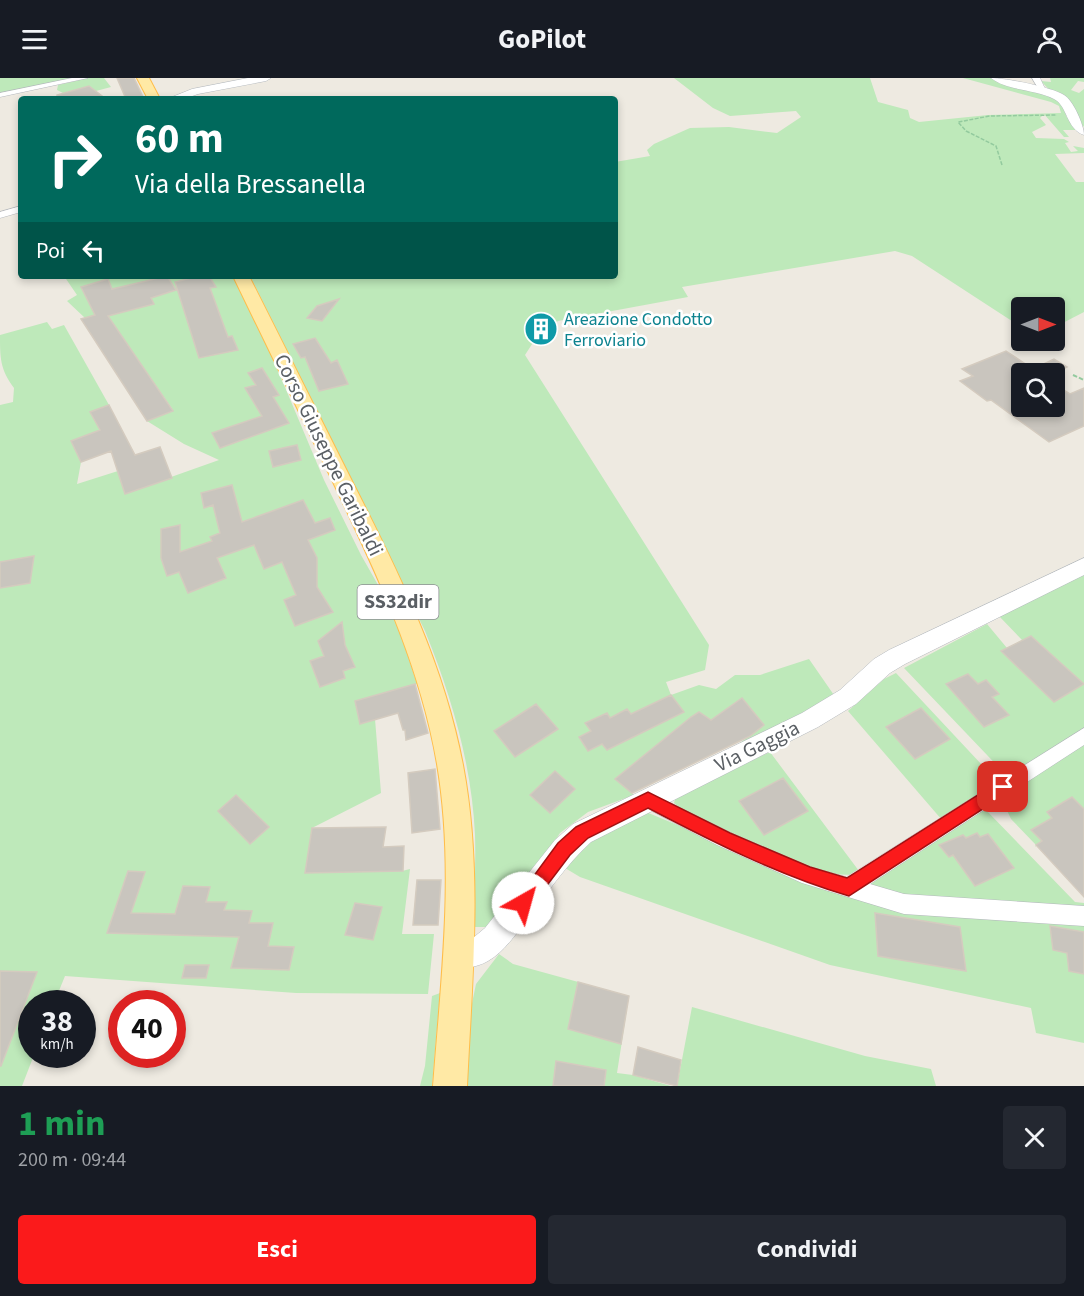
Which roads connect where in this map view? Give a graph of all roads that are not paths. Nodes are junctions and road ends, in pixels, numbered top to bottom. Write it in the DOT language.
graph roads {
  1 [pos="84,78"];
  2 [pos="266,78"];
  3 [pos="996,78"];
  4 [pos="1036,78"];
  5 [pos="150,91"];
  6 [pos="1044,91"];
  7 [pos="0,95"];
  8 [pos="174,96"];
  9 [pos="1084,131"];
  10 [pos="18,210"];
  11 [pos="0,215"];
  12 [pos="242,279"];
  13 [pos="1084,566"];
  14 [pos="1084,736"];
  15 [pos="648,800"];
  16 [pos="849,888"];
  17 [pos="1084,916"];
  18 [pos="458,955"];
  19 [pos="450,1086"];
  1 -- 7 [label="street"];
  2 -- 8 [label="street"];
  3 -- 6 [label="street"];
  4 -- 6 [label="street"];
  5 -- 8 [label="street"];
  6 -- 9 [label="street"];
  10 -- 11 [label="street"];
  12 -- 18 [label="main road, Corso Giuseppe Garibaldi / SS32dir"];
  13 -- 15 [label="street, Via Gaggia"];
  14 -- 16 [label="street"];
  15 -- 16 [label="street"];
  15 -- 18 [label="street, Via Gaggia"];
  16 -- 17 [label="street"];
  18 -- 19 [label="main road, SS32dir"];
}
